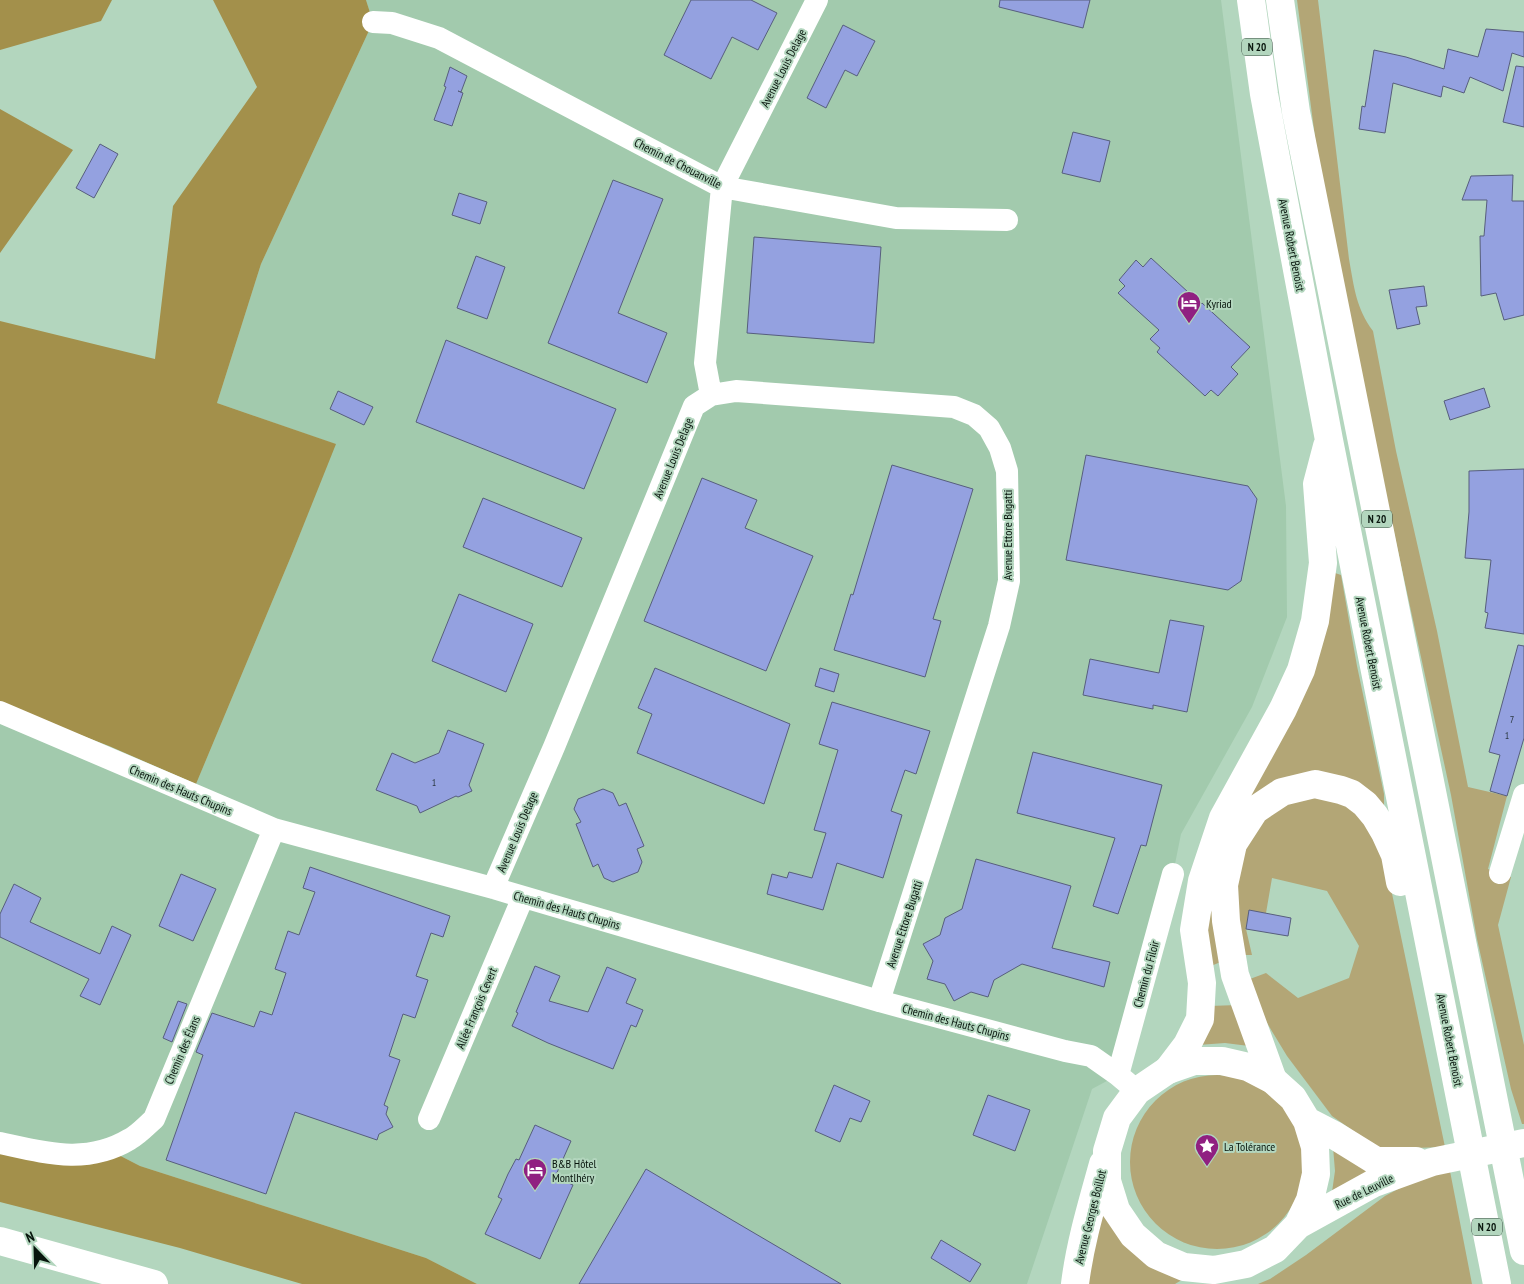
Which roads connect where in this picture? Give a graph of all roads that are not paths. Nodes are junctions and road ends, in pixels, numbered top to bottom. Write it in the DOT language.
graph roads {
  1 [pos="817,0"];
  2 [pos="1251,0"];
  3 [pos="1280,0"];
  4 [pos="373,22"];
  5 [pos="722,187"];
  6 [pos="1007,220"];
  7 [pos="711,395"];
  8 [pos="1329,440"];
  9 [pos="0,712"];
  10 [pos="1524,795"];
  11 [pos="274,829"];
  12 [pos="1500,873"];
  13 [pos="1173,874"];
  14 [pos="493,888"];
  15 [pos="523,897"];
  16 [pos="879,1001"];
  17 [pos="1168,1070"];
  18 [pos="1273,1080"];
  19 [pos="1128,1083"];
  20 [pos="429,1119"];
  21 [pos="1307,1121"];
  22 [pos="1460,1136"];
  23 [pos="0,1142"];
  24 [pos="1524,1143"];
  25 [pos="1107,1151"];
  26 [pos="1432,1162"];
  27 [pos="1467,1172"];
  28 [pos="1298,1225"];
  29 [pos="0,1241"];
  30 [pos="1524,1251"];
  31 [pos="1203,1277"];
  32 [pos="154,1284"];
  33 [pos="1075,1284"];
  34 [pos="1480,1284"];
  35 [pos="1497,1284"];
  1 -- 5 [label="street, Avenue Louis Delage"];
  2 -- 8 [label="main road, Avenue Robert Benoist / N 20"];
  3 -- 30 [label="main road, N 20"];
  4 -- 5 [label="street, Chemin de Chouanville"];
  5 -- 6 [label="street, Chemin de Chouanville"];
  5 -- 7 [label="street, Avenue Louis Delage"];
  7 -- 14 [label="street, Avenue Louis Delage"];
  7 -- 16 [label="street, Avenue Ettore Bugatti"];
  8 -- 17 [label="main road"];
  8 -- 22 [label="main road, Avenue Robert Benoist / N 20"];
  9 -- 11 [label="street, Chemin des Hauts Chupins"];
  10 -- 12 [label="street"];
  11 -- 14 [label="street, Chemin des Hauts Chupins"];
  11 -- 23 [label="street, Chemin des Élans"];
  13 -- 19 [label="street, Chemin du Filoir"];
  14 -- 15 [label="street, Chemin des Hauts Chupins"];
  15 -- 16 [label="street, Chemin des Hauts Chupins"];
  15 -- 20 [label="street, Allée François Cevert"];
  16 -- 19 [label="street, Chemin des Hauts Chupins"];
  17 -- 18 [label="main road"];
  17 -- 19 [label="main road"];
  18 -- 21 [label="main road"];
  18 -- 22 [label="main road"];
  19 -- 25 [label="main road"];
  21 -- 26 [label="main road, Rue de Leuville"];
  21 -- 28 [label="main road"];
  22 -- 27 [label="main road"];
  24 -- 26 [label="main road, Rue de Leuville"];
  25 -- 31 [label="main road"];
  25 -- 33 [label="main road, Avenue Georges Boillot"];
  26 -- 28 [label="main road, Rue de Leuville"];
  27 -- 34 [label="main road"];
  27 -- 35 [label="main road, N 20"];
  28 -- 31 [label="main road"];
  29 -- 32 [label="main road"];
}
